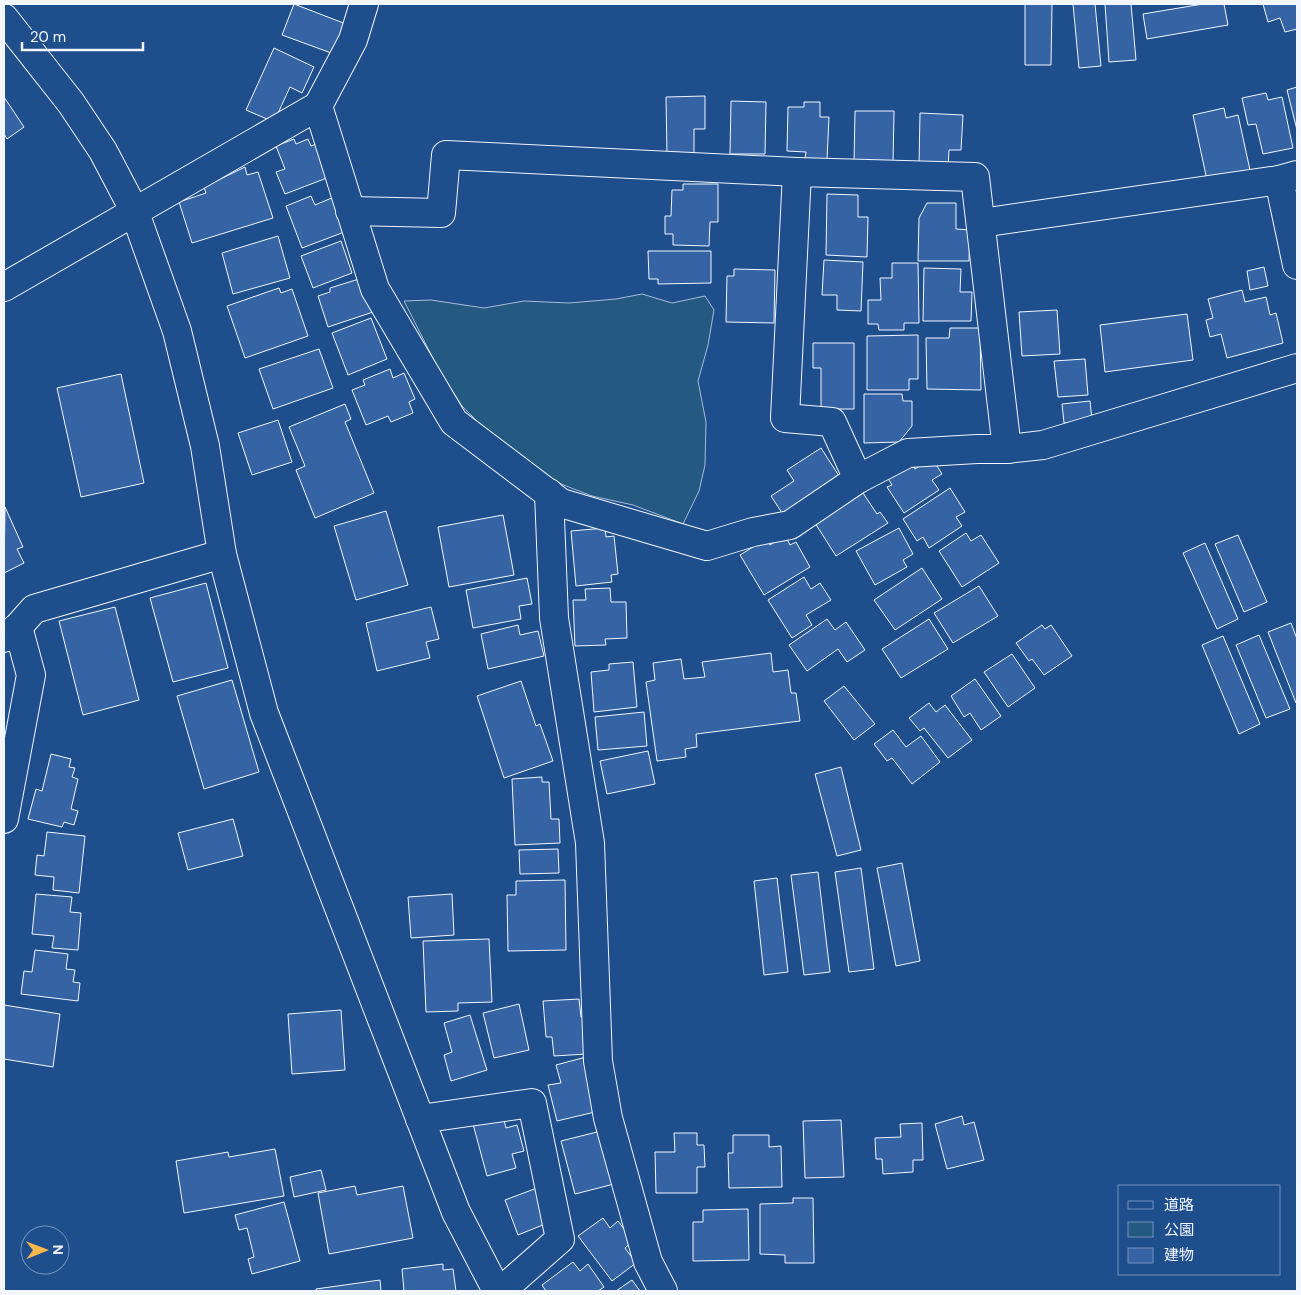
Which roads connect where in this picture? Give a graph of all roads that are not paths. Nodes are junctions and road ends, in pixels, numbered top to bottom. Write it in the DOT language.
graph roads {
  1 [pos="364,4"];
  2 [pos="4,18"];
  3 [pos="318,106"];
  4 [pos="797,172"];
  5 [pos="1288,177"];
  6 [pos="134,210"];
  7 [pos="350,211"];
  8 [pos="981,223"];
  9 [pos="1297,265"];
  10 [pos="4,287"];
  11 [pos="1297,368"];
  12 [pos="1007,449"];
  13 [pos="858,479"];
  14 [pos="548,493"];
  15 [pos="222,554"];
  16 [pos="11,633"];
  17 [pos="4,819"];
  18 [pos="420,1119"];
  19 [pos="497,1291"];
  20 [pos="501,1291"];
  21 [pos="663,1291"];
  1 -- 3 [label="street"];
  2 -- 6 [label="street"];
  3 -- 6 [label="street"];
  3 -- 7 [label="street"];
  4 -- 7 [label="street"];
  4 -- 8 [label="street"];
  4 -- 13 [label="street"];
  5 -- 8 [label="street"];
  5 -- 9 [label="street"];
  6 -- 10 [label="street"];
  6 -- 15 [label="street"];
  7 -- 14 [label="street"];
  8 -- 12 [label="street"];
  11 -- 12 [label="street"];
  12 -- 13 [label="street"];
  13 -- 14 [label="street"];
  14 -- 21 [label="street"];
  15 -- 16 [label="street"];
  15 -- 18 [label="street"];
  16 -- 17 [label="street"];
  18 -- 19 [label="street"];
  18 -- 20 [label="street"];
}
